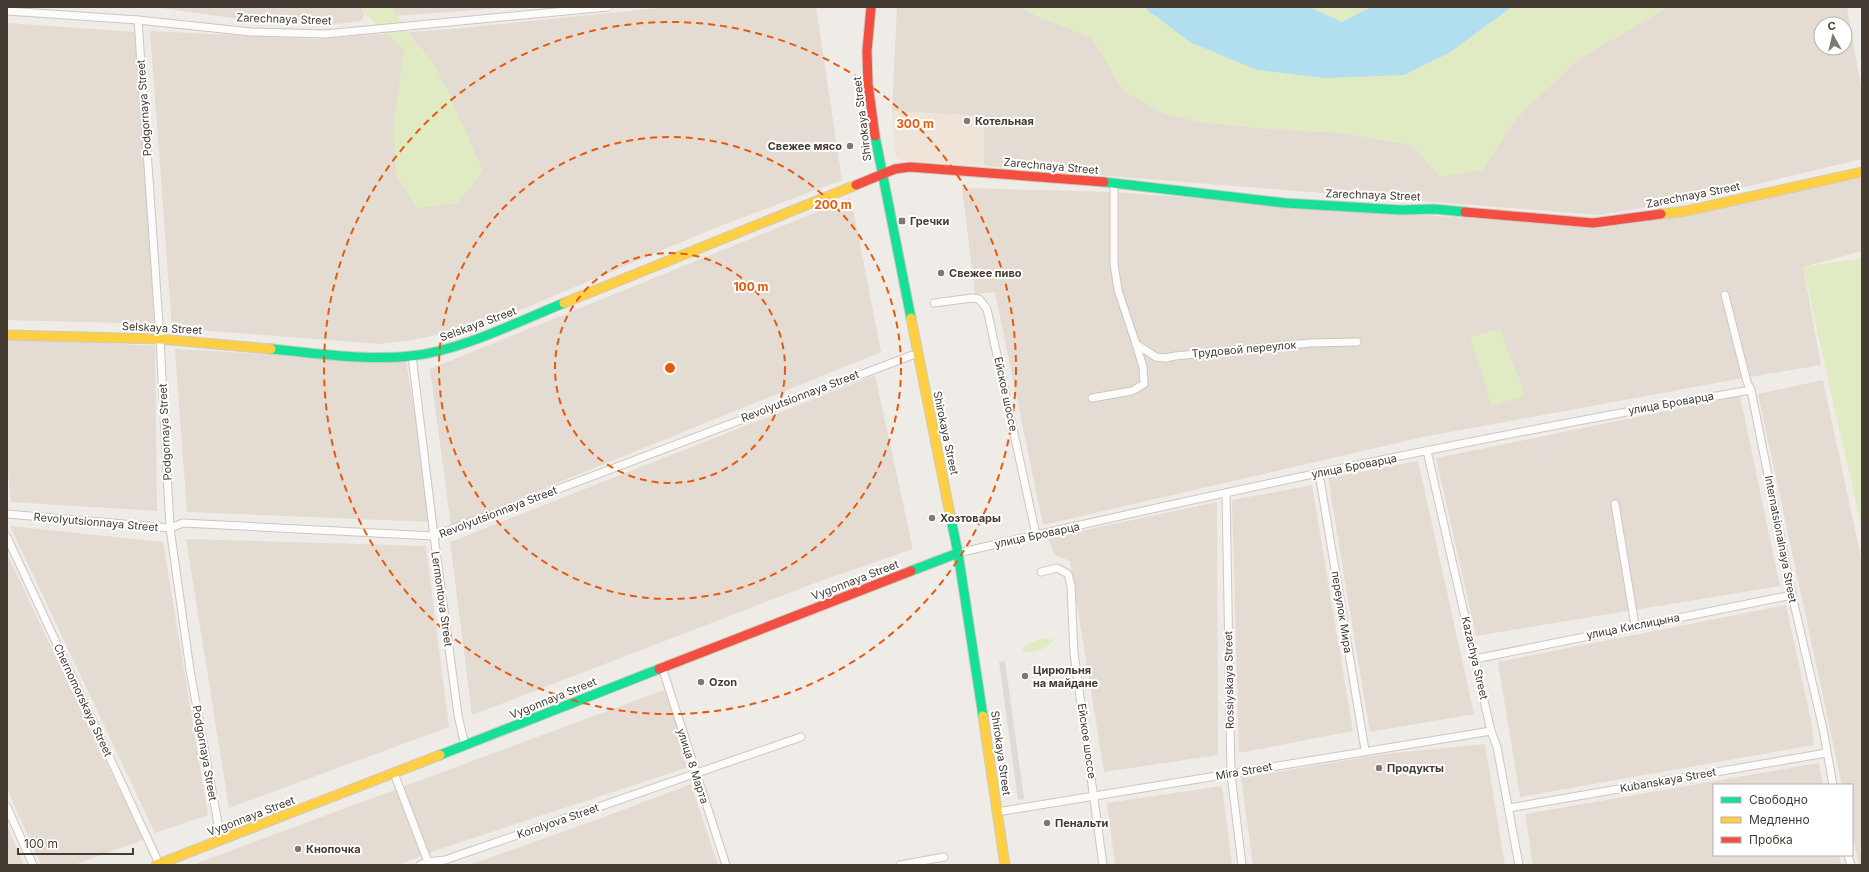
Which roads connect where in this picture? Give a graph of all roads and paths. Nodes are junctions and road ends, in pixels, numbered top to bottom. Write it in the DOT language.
graph roads {
  1 [pos="608,7"];
  2 [pos="871,7"];
  3 [pos="7,11"];
  4 [pos="138,20"];
  5 [pos="1862,172"];
  6 [pos="881,174"];
  7 [pos="1114,183"];
  8 [pos="1725,295"];
  9 [pos="934,303"];
  10 [pos="7,334"];
  11 [pos="160,339"];
  12 [pos="1356,342"];
  13 [pos="1136,344"];
  14 [pos="918,353"];
  15 [pos="412,356"];
  16 [pos="1751,390"];
  17 [pos="1092,398"];
  18 [pos="1427,451"];
  19 [pos="1319,473"];
  20 [pos="1226,493"];
  21 [pos="1615,504"];
  22 [pos="7,514"];
  23 [pos="170,528"];
  24 [pos="7,536"];
  25 [pos="434,536"];
  26 [pos="1036,536"];
  27 [pos="958,553"];
  28 [pos="1041,572"];
  29 [pos="1792,595"];
  30 [pos="1635,625"];
  31 [pos="1475,659"];
  32 [pos="662,667"];
  33 [pos="1491,731"];
  34 [pos="801,737"];
  35 [pos="464,746"];
  36 [pos="1365,750"];
  37 [pos="1826,753"];
  38 [pos="394,773"];
  39 [pos="696,774"];
  40 [pos="1231,774"];
  41 [pos="1833,784"];
  42 [pos="1095,795"];
  43 [pos="7,807"];
  44 [pos="1509,808"];
  45 [pos="997,812"];
  46 [pos="221,840"];
  47 [pos="944,857"];
  48 [pos="430,864"];
  49 [pos="33,865"];
  50 [pos="157,865"];
  51 [pos="420,865"];
  52 [pos="726,865"];
  53 [pos="900,865"];
  54 [pos="1005,865"];
  55 [pos="1103,865"];
  56 [pos="1242,865"];
  57 [pos="1519,865"];
  1 -- 4 [label="street, Zarechnaya Street"];
  2 -- 6 [label="street, Shirokaya Street"];
  3 -- 4 [label="street, Zarechnaya Street"];
  4 -- 11 [label="street, Podgornaya Street"];
  5 -- 7 [label="street, Zarechnaya Street"];
  6 -- 7 [label="street, Zarechnaya Street"];
  6 -- 14 [label="street, Shirokaya Street"];
  6 -- 15 [label="street, Selskaya Street"];
  7 -- 13 [label="street"];
  8 -- 16 [label="street, Internatsionalnaya Street"];
  9 -- 26 [label="street, Ейское шоссе"];
  10 -- 11 [label="street, Selskaya Street"];
  11 -- 15 [label="street, Selskaya Street"];
  11 -- 23 [label="street, Podgornaya Street"];
  12 -- 13 [label="street, Трудовой переулок"];
  13 -- 17 [label="street"];
  14 -- 25 [label="street, Revolyutsionnaya Street"];
  14 -- 27 [label="street, Shirokaya Street"];
  15 -- 25 [label="street, Lermontova Street"];
  16 -- 18 [label="street, улица Броварца"];
  16 -- 29 [label="street, Internatsionalnaya Street"];
  18 -- 19 [label="street, улица Броварца"];
  18 -- 31 [label="street, Kazachya Street"];
  19 -- 20 [label="street, улица Броварца"];
  19 -- 36 [label="street, переулок Мира"];
  20 -- 26 [label="street, улица Броварца"];
  20 -- 40 [label="street, Rossiyskaya Street"];
  21 -- 30 [label="street"];
  22 -- 23 [label="street, Revolyutsionnaya Street"];
  23 -- 25 [label="street, Revolyutsionnaya Street"];
  23 -- 46 [label="street, Podgornaya Street"];
  24 -- 50 [label="street, Chernomorskaya Street"];
  25 -- 35 [label="street, Lermontova Street"];
  26 -- 27 [label="street, улица Броварца"];
  27 -- 32 [label="street, Vygonnaya Street"];
  27 -- 45 [label="street, Shirokaya Street"];
  28 -- 42 [label="street, Ейское шоссе"];
  29 -- 30 [label="street, улица Кислицына"];
  29 -- 37 [label="street, Internatsionalnaya Street"];
  30 -- 31 [label="street, улица Кислицына"];
  31 -- 33 [label="street, Kazachya Street"];
  32 -- 35 [label="street, Vygonnaya Street"];
  32 -- 39 [label="street, улица 8 Марта"];
  33 -- 36 [label="street, Mira Street"];
  33 -- 44 [label="street, Kazachya Street"];
  34 -- 39 [label="street, Korolyova Street"];
  35 -- 38 [label="street, Vygonnaya Street"];
  36 -- 40 [label="street, Mira Street"];
  37 -- 41 [label="street, Internatsionalnaya Street"];
  37 -- 44 [label="street, Kubanskaya Street"];
  38 -- 46 [label="street, Vygonnaya Street"];
  38 -- 48 [label="street"];
  39 -- 48 [label="street, Korolyova Street"];
  39 -- 52 [label="street, улица 8 Марта"];
  40 -- 42 [label="street, Mira Street"];
  40 -- 56 [label="street, Rossiyskaya Street"];
  42 -- 45 [label="street, Mira Street"];
  42 -- 55 [label="street, Ейское шоссе"];
  43 -- 49 [label="street"];
  44 -- 57 [label="street, Kazachya Street"];
  45 -- 54 [label="street, Shirokaya Street"];
  46 -- 50 [label="street, Vygonnaya Street"];
  47 -- 53 [label="street"];
  48 -- 51 [label="street, Korolyova Street"];
}
